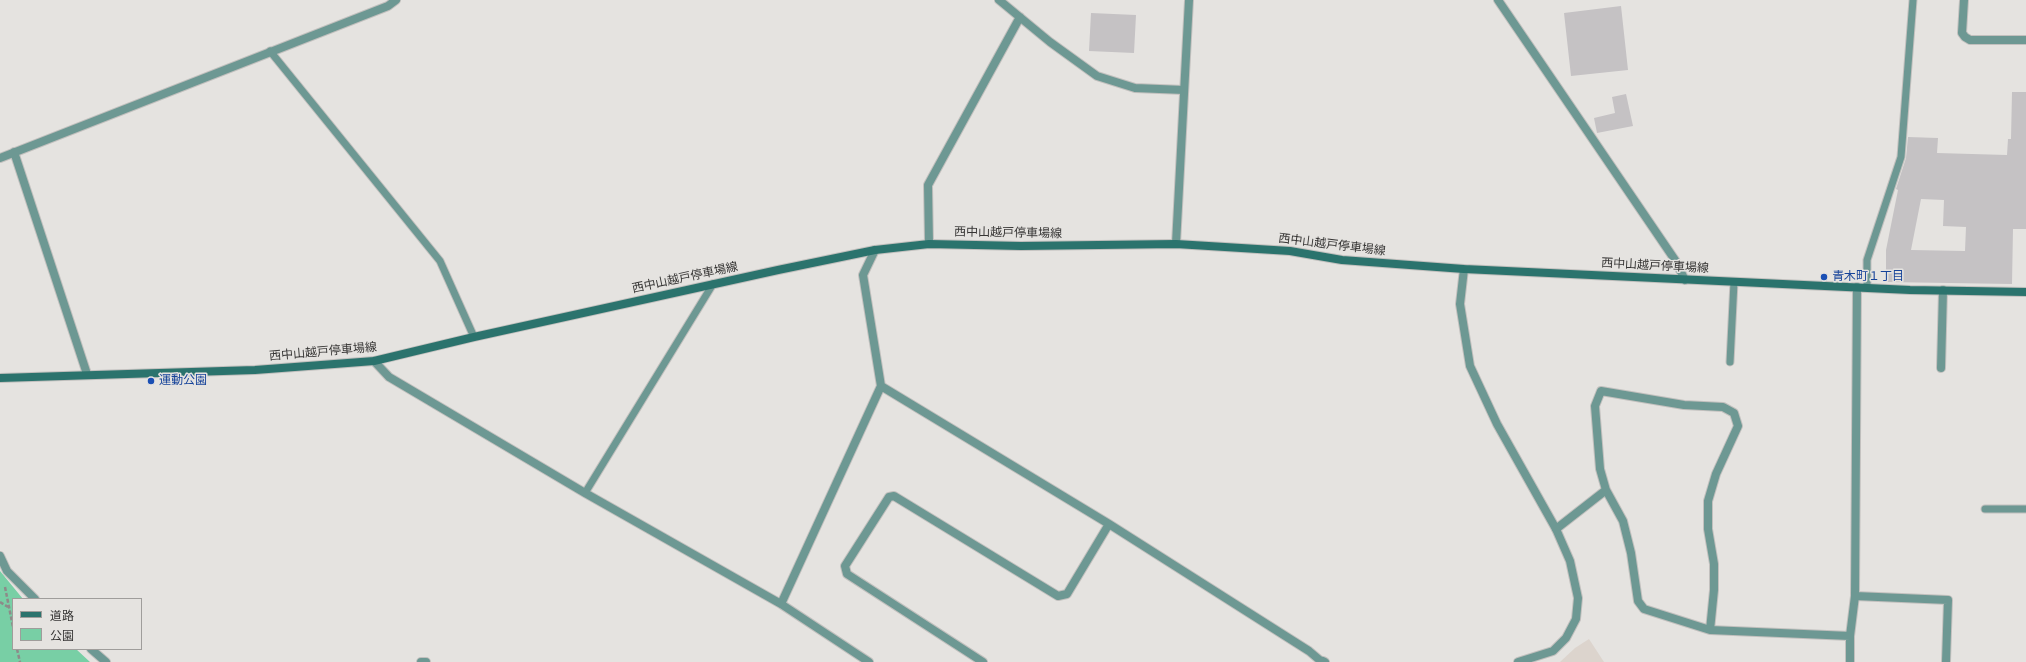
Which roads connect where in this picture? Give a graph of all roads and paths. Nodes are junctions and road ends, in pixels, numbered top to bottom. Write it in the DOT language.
graph roads {
  1 [pos="396,0"];
  2 [pos="999,0"];
  3 [pos="1189,0"];
  4 [pos="1498,0"];
  5 [pos="1913,0"];
  6 [pos="1964,0"];
  7 [pos="1020,16"];
  8 [pos="2026,40"];
  9 [pos="270,51"];
  10 [pos="1184,90"];
  11 [pos="14,152"];
  12 [pos="0,158"];
  13 [pos="929,244"];
  14 [pos="1176,244"];
  15 [pos="875,250"];
  16 [pos="1464,269"];
  17 [pos="1685,280"];
  18 [pos="1734,282"];
  19 [pos="713,284"];
  20 [pos="1857,287"];
  21 [pos="1868,287"];
  22 [pos="1943,290"];
  23 [pos="2026,292"];
  24 [pos="474,337"];
  25 [pos="374,361"];
  26 [pos="1730,362"];
  27 [pos="1941,368"];
  28 [pos="87,374"];
  29 [pos="0,378"];
  30 [pos="881,386"];
  31 [pos="1606,490"];
  32 [pos="585,493"];
  33 [pos="1985,509"];
  34 [pos="2026,509"];
  35 [pos="1110,524"];
  36 [pos="1556,529"];
  37 [pos="0,556"];
  38 [pos="7,571"];
  39 [pos="1855,596"];
  40 [pos="34,598"];
  41 [pos="0,602"];
  42 [pos="781,604"];
  43 [pos="9,607"];
  44 [pos="12,622"];
  45 [pos="1710,630"];
  46 [pos="1850,636"];
  47 [pos="17,650"];
  48 [pos="92,650"];
  49 [pos="20,662"];
  50 [pos="106,662"];
  51 [pos="421,662"];
  52 [pos="426,662"];
  53 [pos="868,662"];
  54 [pos="984,662"];
  55 [pos="1323,662"];
  56 [pos="1518,662"];
  57 [pos="1850,662"];
  58 [pos="1946,662"];
  1 -- 9 [label="street"];
  2 -- 7 [label="street"];
  3 -- 10 [label="street"];
  4 -- 17 [label="street"];
  5 -- 21 [label="lane"];
  6 -- 8 [label="street"];
  7 -- 10 [label="street"];
  7 -- 13 [label="street"];
  9 -- 11 [label="street"];
  9 -- 24 [label="lane"];
  10 -- 14 [label="street"];
  11 -- 12 [label="street"];
  11 -- 28 [label="street"];
  13 -- 14 [label="main road, 西中山越戸停車場線"];
  13 -- 15 [label="main road, 西中山越戸停車場線"];
  14 -- 16 [label="main road, 西中山越戸停車場線"];
  15 -- 19 [label="main road, 西中山越戸停車場線"];
  15 -- 30 [label="street"];
  16 -- 17 [label="main road, 西中山越戸停車場線"];
  16 -- 36 [label="street"];
  17 -- 18 [label="main road, 西中山越戸停車場線"];
  18 -- 20 [label="main road, 西中山越戸停車場線"];
  18 -- 26 [label="lane"];
  19 -- 24 [label="main road, 西中山越戸停車場線"];
  19 -- 32 [label="lane"];
  20 -- 21 [label="main road, 西中山越戸停車場線"];
  20 -- 39 [label="street"];
  21 -- 22 [label="main road, 西中山越戸停車場線"];
  22 -- 23 [label="main road, 西中山越戸停車場線"];
  22 -- 27 [label="street"];
  24 -- 25 [label="main road, 西中山越戸停車場線"];
  25 -- 28 [label="main road, 西中山越戸停車場線"];
  25 -- 32 [label="street"];
  28 -- 29 [label="main road, 西中山越戸停車場線"];
  30 -- 35 [label="street"];
  30 -- 42 [label="street"];
  31 -- 36 [label="street"];
  31 -- 45 [label="street"];
  31 -- 45 [label="street"];
  32 -- 42 [label="street"];
  33 -- 34 [label="lane"];
  35 -- 54 [label="street"];
  35 -- 55 [label="street"];
  36 -- 56 [label="street"];
  37 -- 38 [label="street"];
  38 -- 40 [label="street"];
  38 -- 43 [label="path"];
  39 -- 46 [label="street"];
  39 -- 58 [label="street"];
  41 -- 43 [label="path"];
  42 -- 53 [label="street"];
  43 -- 44 [label="path"];
  45 -- 46 [label="street"];
  46 -- 57 [label="street"];
  47 -- 49 [label="path"];
  48 -- 50 [label="street"];
  51 -- 52 [label="street"];
}
